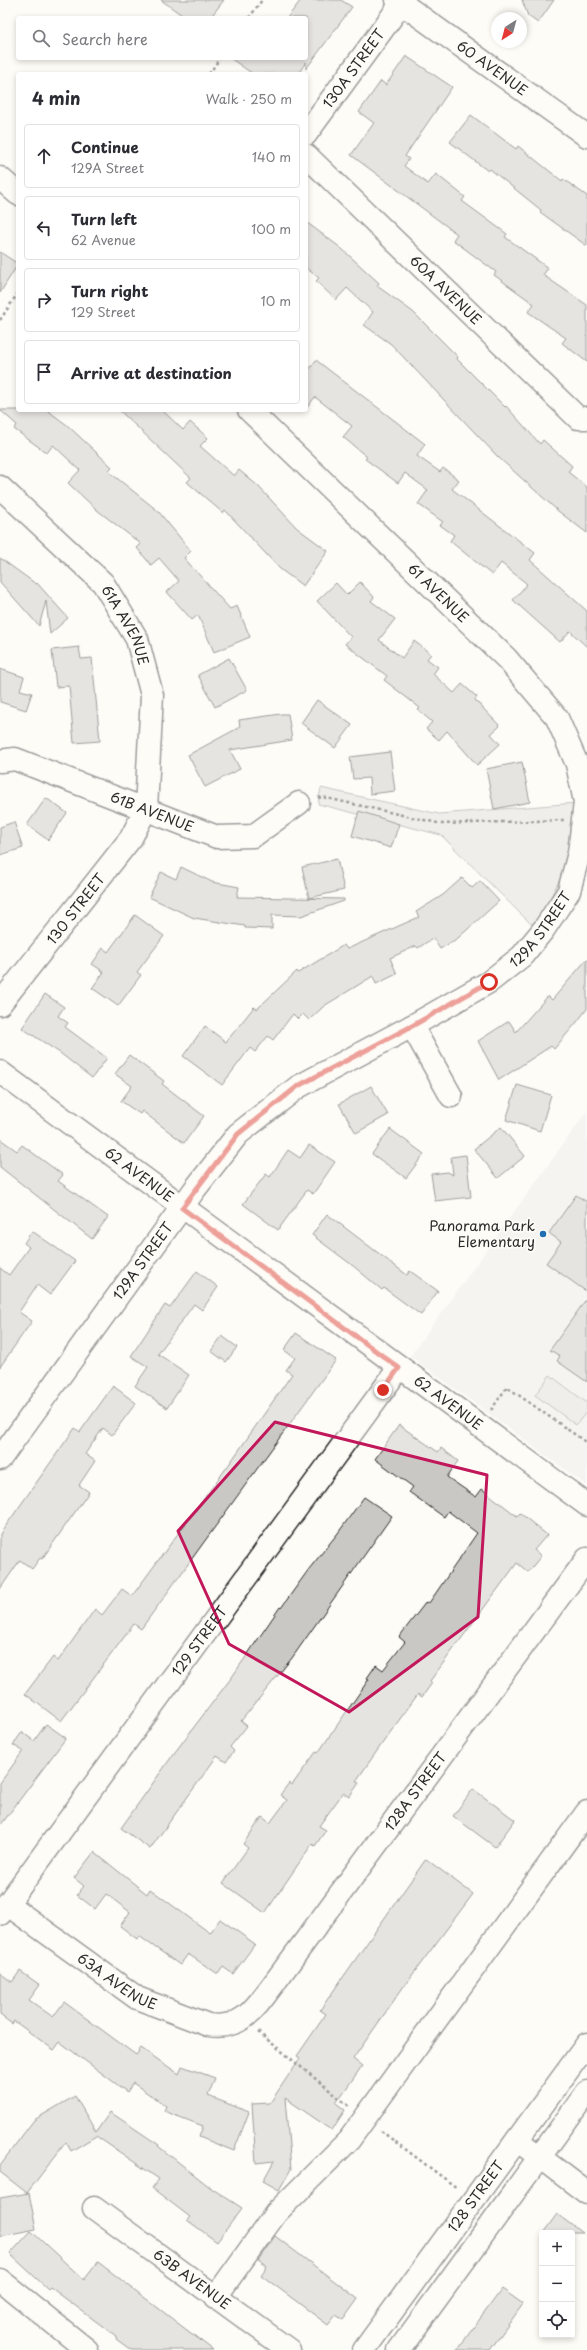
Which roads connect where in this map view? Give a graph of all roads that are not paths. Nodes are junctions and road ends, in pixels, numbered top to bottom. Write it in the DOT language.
graph roads {
  1 [pos="401,1"];
  2 [pos="308,131"];
  3 [pos="587,136"];
  4 [pos="308,157"];
  5 [pos="0,178"];
  6 [pos="16,192"];
  7 [pos="250,412"];
  8 [pos="587,418"];
  9 [pos="0,487"];
  10 [pos="0,761"];
  11 [pos="586,802"];
  12 [pos="299,803"];
  13 [pos="146,809"];
  14 [pos="0,1004"];
  15 [pos="412,1026"];
  16 [pos="0,1072"];
  17 [pos="451,1096"];
  18 [pos="182,1208"];
  19 [pos="399,1368"];
  20 [pos="0,1459"];
  21 [pos="587,1504"];
  22 [pos="587,1559"];
  23 [pos="587,1812"];
  24 [pos="4,1909"];
  25 [pos="249,2026"];
  26 [pos="587,2044"];
  27 [pos="587,2092"];
  28 [pos="517,2140"];
  29 [pos="540,2157"];
  30 [pos="587,2193"];
  31 [pos="94,2208"];
  32 [pos="0,2280"];
  33 [pos="215,2298"];
  34 [pos="87,2350"];
  35 [pos="289,2350"];
  36 [pos="364,2350"];
  37 [pos="399,2350"];
  1 -- 2 [label="street, 130A STREET"];
  1 -- 3 [label="street, 60 AVENUE"];
  4 -- 8 [label="street, 60A AVENUE"];
  5 -- 6 [label="street"];
  7 -- 11 [label="street, 61 AVENUE"];
  9 -- 13 [label="street, 61A AVENUE"];
  10 -- 13 [label="street, 61B AVENUE"];
  11 -- 15 [label="street, 129A STREET"];
  12 -- 13 [label="street, 61B AVENUE"];
  13 -- 14 [label="street, 130 STREET"];
  15 -- 17 [label="street"];
  15 -- 18 [label="street, 129A STREET"];
  16 -- 18 [label="street, 62 AVENUE"];
  18 -- 19 [label="street, 62 AVENUE"];
  18 -- 20 [label="street, 129A STREET"];
  19 -- 21 [label="street, 62 AVENUE"];
  19 -- 24 [label="street, 129 STREET"];
  22 -- 25 [label="street, 128A STREET"];
  23 -- 33 [label="street"];
  24 -- 25 [label="street, 63A AVENUE"];
  26 -- 28 [label="street, 128 STREET"];
  27 -- 29 [label="street, 128 STREET"];
  28 -- 29 [label="street"];
  28 -- 36 [label="street, 128 STREET"];
  29 -- 30 [label="street"];
  29 -- 37 [label="street, 128 STREET"];
  31 -- 33 [label="street, 63B AVENUE"];
  32 -- 34 [label="street"];
  33 -- 35 [label="street, 63B AVENUE"];
}
